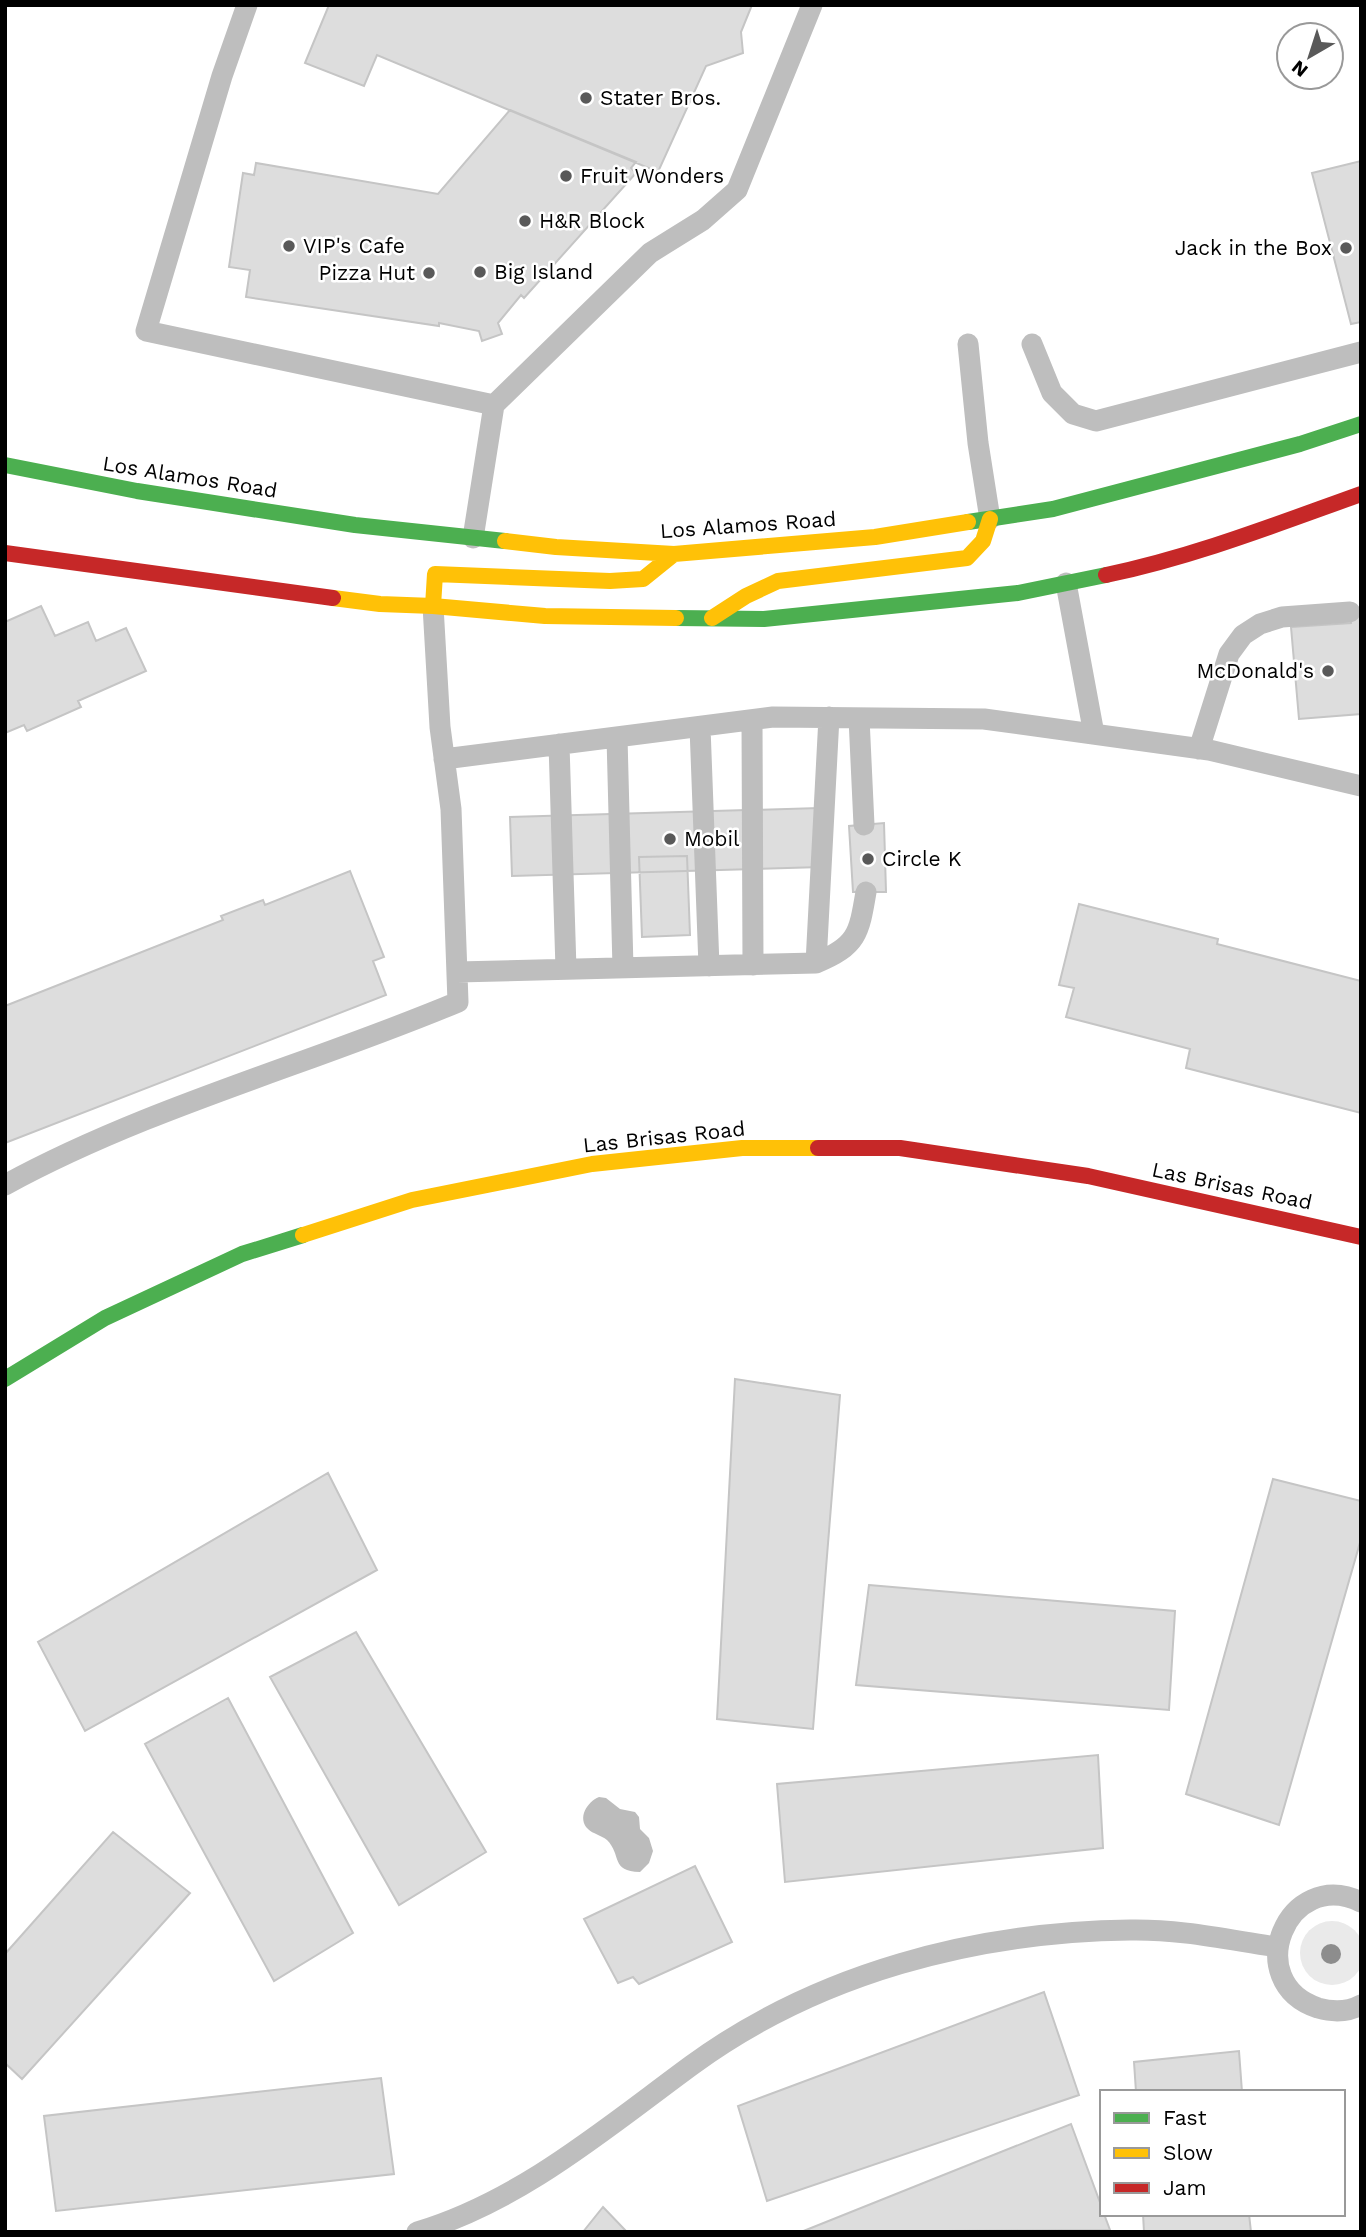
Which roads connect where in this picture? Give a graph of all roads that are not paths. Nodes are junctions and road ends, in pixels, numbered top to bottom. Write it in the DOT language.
graph roads {
  1 [pos="247,5"];
  2 [pos="811,5"];
  3 [pos="968,344"];
  4 [pos="1032,344"];
  5 [pos="1361,352"];
  6 [pos="494,405"];
  7 [pos="1361,424"];
  8 [pos="5,465"];
  9 [pos="1361,494"];
  10 [pos="990,519"];
  11 [pos="473,538"];
  12 [pos="5,553"];
  13 [pos="674,554"];
  14 [pos="1066,583"];
  15 [pos="433,606"];
  16 [pos="1350,612"];
  17 [pos="712,618"];
  18 [pos="829,718"];
  19 [pos="859,718"];
  20 [pos="752,720"];
  21 [pos="700,727"];
  22 [pos="1094,734"];
  23 [pos="617,737"];
  24 [pos="559,744"];
  25 [pos="1199,749"];
  26 [pos="444,760"];
  27 [pos="1361,786"];
  28 [pos="864,825"];
  29 [pos="866,892"];
  30 [pos="816,964"];
  31 [pos="753,965"];
  32 [pos="709,966"];
  33 [pos="623,968"];
  34 [pos="566,970"];
  35 [pos="457,972"];
  36 [pos="5,1185"];
  37 [pos="1361,1237"];
  38 [pos="5,1379"];
  39 [pos="1361,1902"];
  40 [pos="1278,1947"];
  41 [pos="1361,2005"];
  42 [pos="417,2232"];
  1 -- 6 [label="lane"];
  2 -- 6 [label="lane"];
  3 -- 10 [label="lane"];
  4 -- 5 [label="lane"];
  6 -- 11 [label="lane"];
  7 -- 10 [label="main road, Los Alamos Road"];
  8 -- 11 [label="main road, Los Alamos Road"];
  9 -- 14 [label="main road"];
  10 -- 13 [label="main road, Los Alamos Road"];
  10 -- 17 [label="main road"];
  11 -- 13 [label="main road, Los Alamos Road"];
  12 -- 15 [label="main road"];
  13 -- 15 [label="main road"];
  14 -- 17 [label="main road"];
  14 -- 22 [label="lane"];
  15 -- 17 [label="main road"];
  15 -- 26 [label="lane"];
  16 -- 25 [label="lane"];
  18 -- 19 [label="lane"];
  18 -- 20 [label="lane"];
  18 -- 30 [label="lane"];
  19 -- 22 [label="lane"];
  19 -- 28 [label="lane"];
  20 -- 21 [label="lane"];
  20 -- 31 [label="lane"];
  21 -- 23 [label="lane"];
  21 -- 32 [label="lane"];
  22 -- 25 [label="lane"];
  23 -- 24 [label="lane"];
  23 -- 33 [label="lane"];
  24 -- 26 [label="lane"];
  24 -- 34 [label="lane"];
  25 -- 27 [label="lane"];
  26 -- 35 [label="lane"];
  29 -- 30 [label="lane"];
  30 -- 31 [label="lane"];
  31 -- 32 [label="lane"];
  32 -- 33 [label="lane"];
  33 -- 34 [label="lane"];
  34 -- 35 [label="lane"];
  35 -- 36 [label="lane"];
  37 -- 38 [label="main road, Las Brisas Road"];
  39 -- 40 [label="lane"];
  40 -- 41 [label="lane"];
  40 -- 42 [label="lane"];
}
